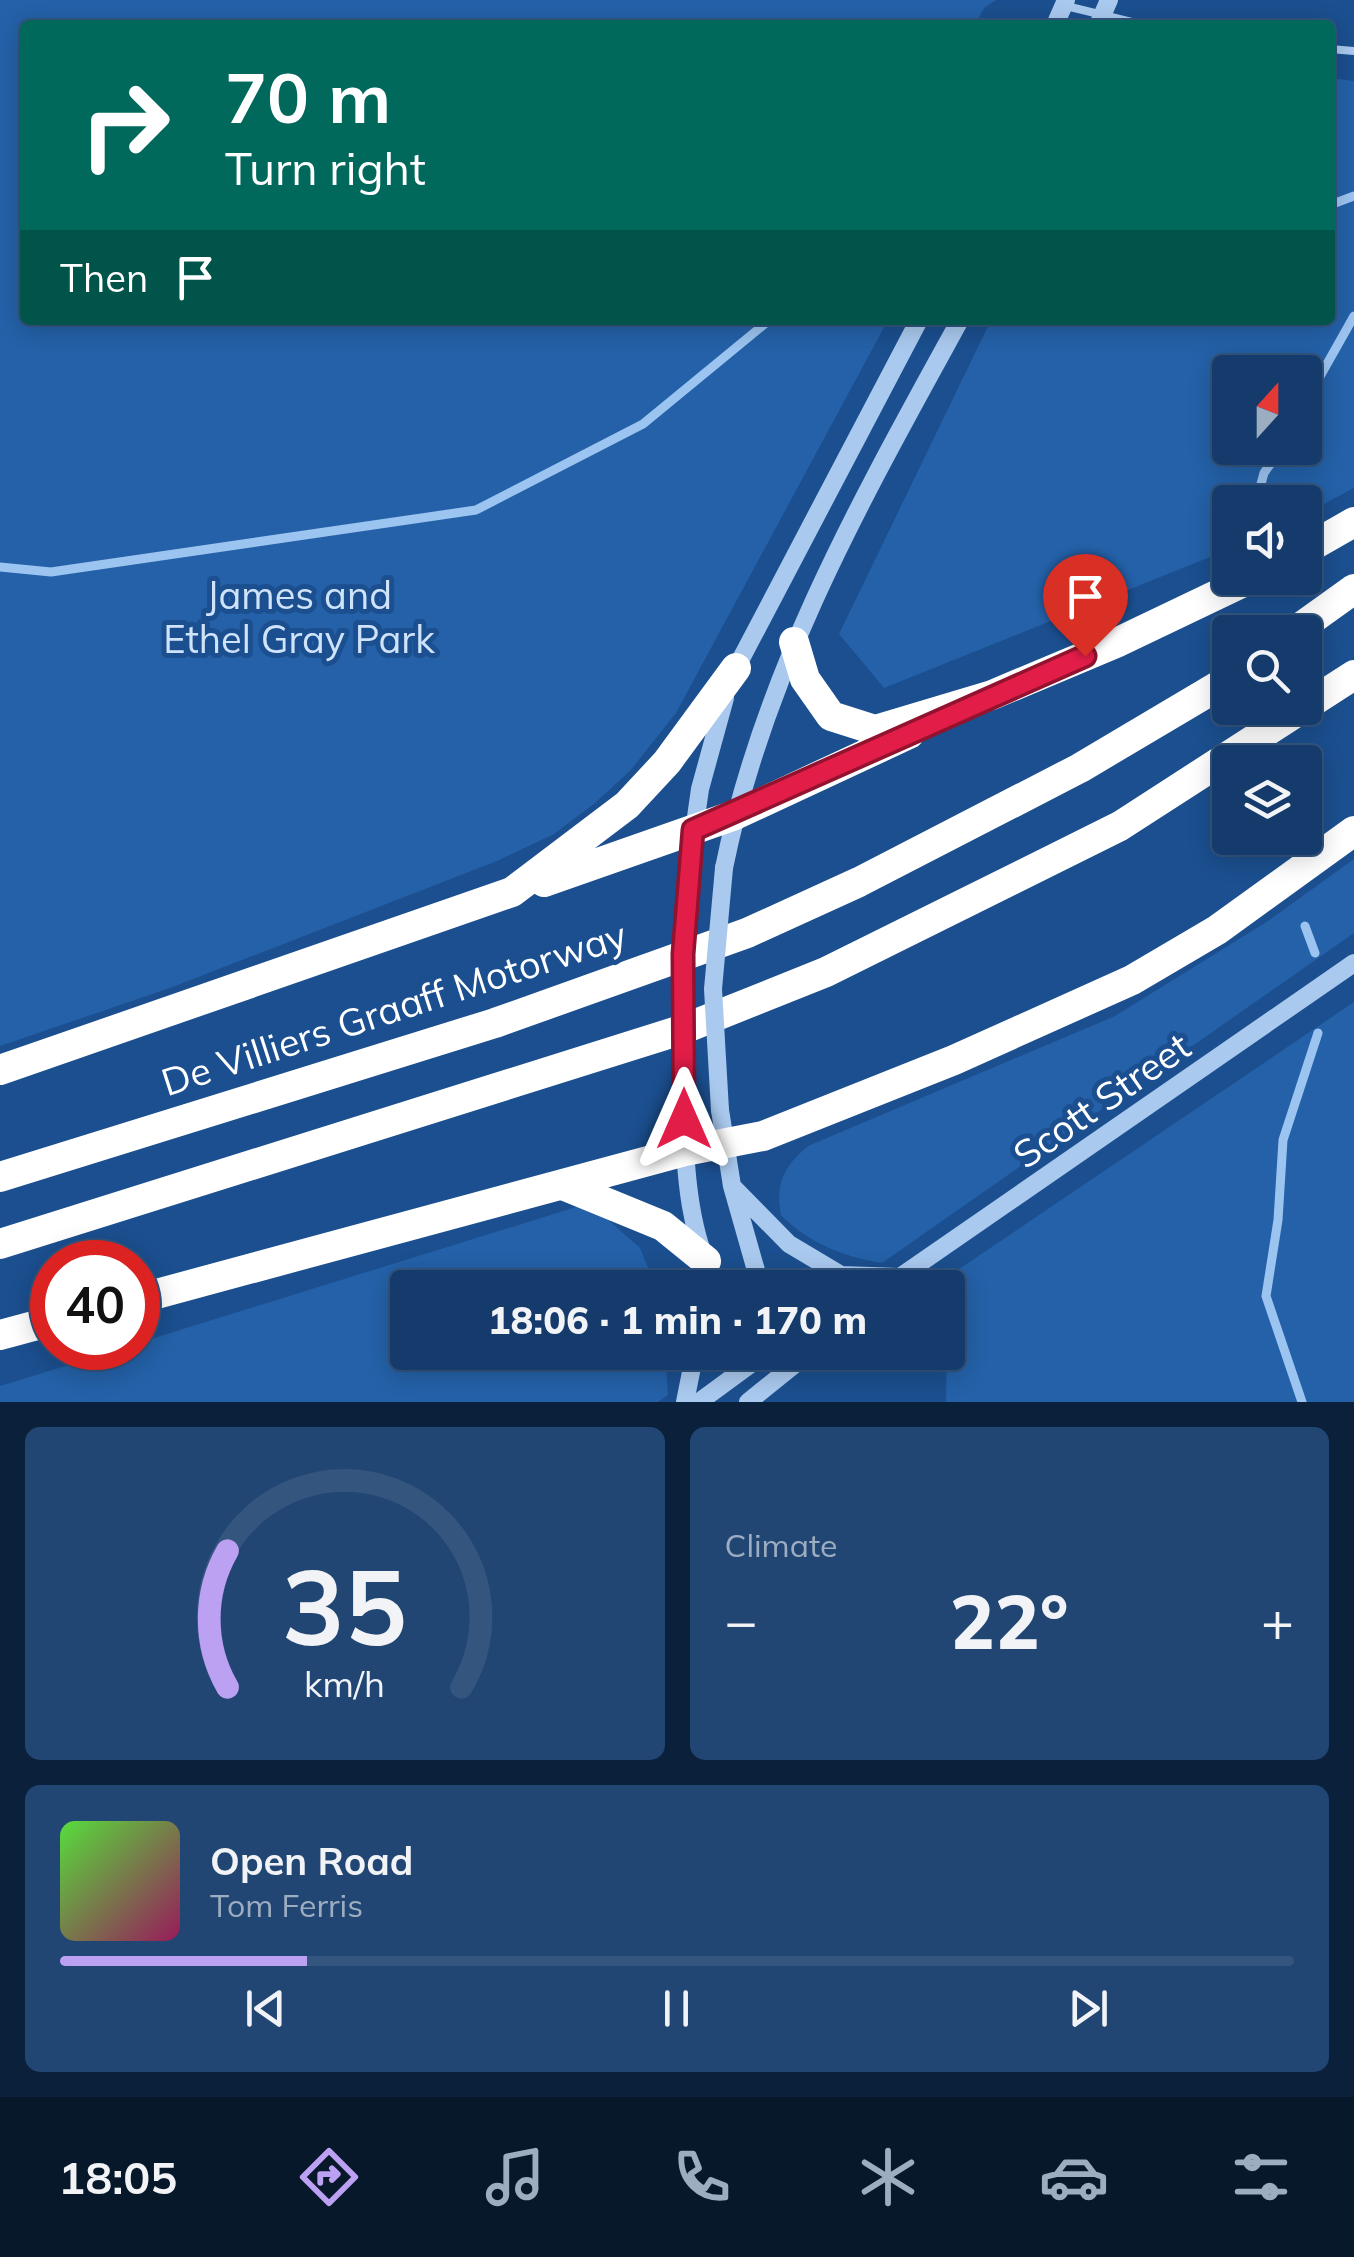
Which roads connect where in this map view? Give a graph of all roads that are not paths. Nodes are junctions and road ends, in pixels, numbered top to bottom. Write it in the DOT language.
graph roads {
  1 [pos="1065,3"];
  2 [pos="1103,14"];
  3 [pos="915,325"];
  4 [pos="957,325"];
  5 [pos="1354,522"];
  6 [pos="1322,540"];
  7 [pos="1354,589"];
  8 [pos="1216,595"];
  9 [pos="1318,615"];
  10 [pos="794,642"];
  11 [pos="736,668"];
  12 [pos="1354,675"];
  13 [pos="1212,690"];
  14 [pos="992,695"];
  15 [pos="735,815"];
  16 [pos="693,830"];
  17 [pos="1354,831"];
  18 [pos="512,892"];
  19 [pos="1354,963"];
  20 [pos="0,1070"];
  21 [pos="725,1144"];
  22 [pos="685,1151"];
  23 [pos="0,1177"];
  24 [pos="563,1186"];
  25 [pos="732,1186"];
  26 [pos="0,1244"];
  27 [pos="703,1270"];
  28 [pos="708,1270"];
  29 [pos="756,1270"];
  30 [pos="833,1270"];
  31 [pos="909,1270"];
  32 [pos="160,1293"];
  33 [pos="30,1327"];
  34 [pos="0,1335"];
  35 [pos="691,1370"];
  36 [pos="741,1370"];
  37 [pos="772,1370"];
  38 [pos="787,1370"];
  39 [pos="778,1380"];
  40 [pos="685,1402"];
  41 [pos="698,1402"];
  42 [pos="748,1402"];
  1 -- 2 [label="lane"];
  3 -- 11 [label="street"];
  4 -- 10 [label="street"];
  5 -- 6 [label="highway"];
  7 -- 9 [label="highway"];
  8 -- 14 [label="highway"];
  10 -- 14 [label="highway"];
  10 -- 15 [label="street"];
  11 -- 16 [label="street"];
  11 -- 18 [label="highway"];
  12 -- 26 [label="highway"];
  13 -- 23 [label="highway, De Villiers Graaff Motorway"];
  14 -- 15 [label="highway"];
  15 -- 16 [label="highway"];
  15 -- 21 [label="street, bridge"];
  16 -- 18 [label="highway"];
  16 -- 22 [label="street, bridge"];
  17 -- 21 [label="highway"];
  18 -- 20 [label="highway"];
  19 -- 31 [label="street, Scott Street"];
  21 -- 22 [label="highway"];
  21 -- 25 [label="street"];
  22 -- 24 [label="highway"];
  22 -- 28 [label="street"];
  24 -- 27 [label="highway"];
  24 -- 32 [label="highway"];
  25 -- 29 [label="street"];
  25 -- 30 [label="street"];
  33 -- 34 [label="highway"];
  35 -- 40 [label="street"];
  36 -- 41 [label="street"];
  37 -- 39 [label="street"];
  38 -- 39 [label="street"];
  39 -- 42 [label="street"];
}
